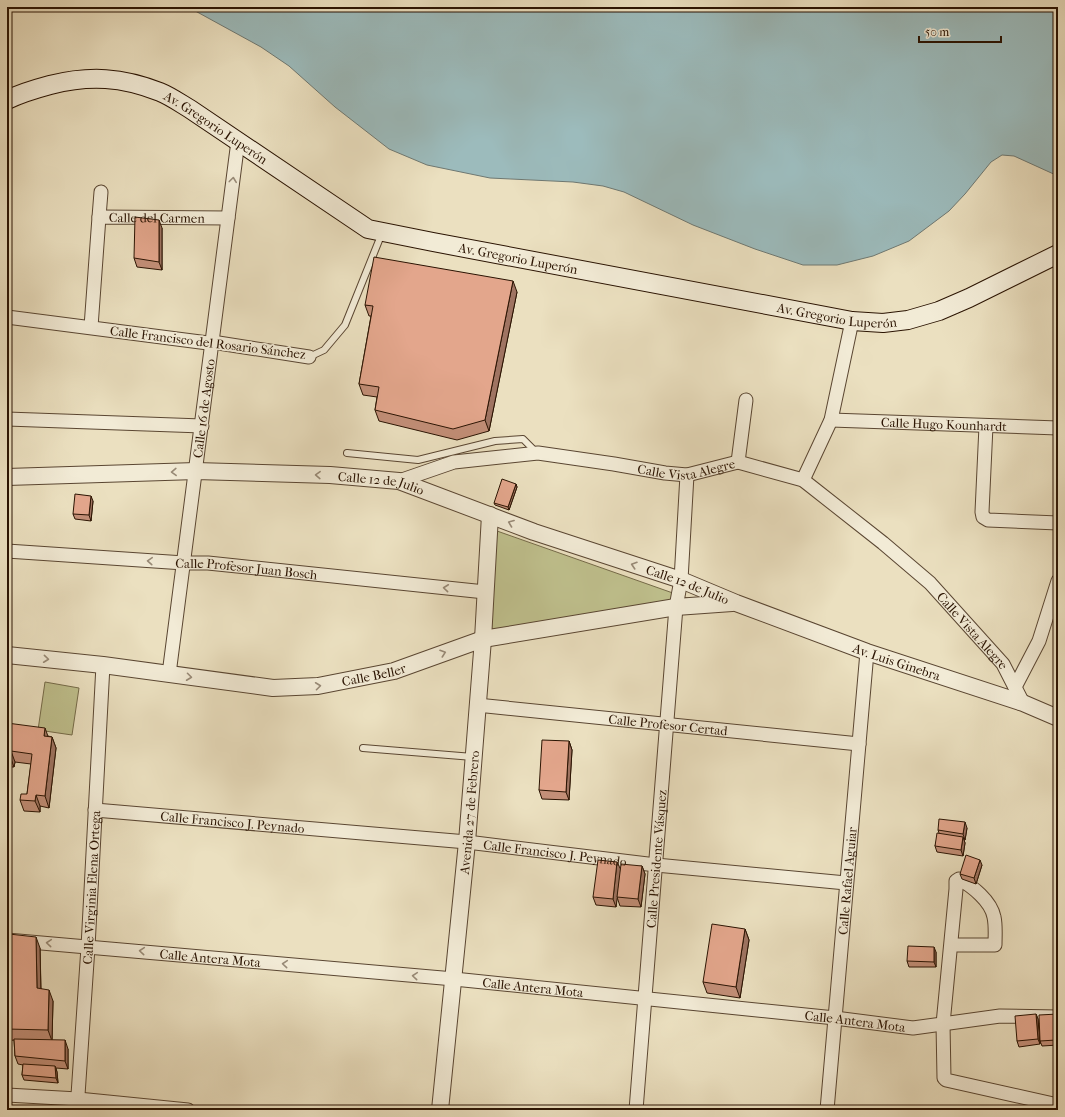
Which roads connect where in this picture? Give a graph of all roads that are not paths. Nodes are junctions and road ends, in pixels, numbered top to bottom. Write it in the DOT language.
graph roads {
  1 [pos="7,100"];
  2 [pos="238,142"];
  3 [pos="102,192"];
  4 [pos="100,217"];
  5 [pos="228,218"];
  6 [pos="383,232"];
  7 [pos="1058,254"];
  8 [pos="7,317"];
  9 [pos="852,321"];
  10 [pos="91,327"];
  11 [pos="212,342"];
  12 [pos="309,357"];
  13 [pos="746,400"];
  14 [pos="7,419"];
  15 [pos="831,420"];
  16 [pos="202,426"];
  17 [pos="986,426"];
  18 [pos="1058,428"];
  19 [pos="347,453"];
  20 [pos="538,453"];
  21 [pos="738,462"];
  22 [pos="196,471"];
  23 [pos="687,475"];
  24 [pos="7,476"];
  25 [pos="803,480"];
  26 [pos="399,481"];
  27 [pos="490,515"];
  28 [pos="1058,523"];
  29 [pos="7,551"];
  30 [pos="184,563"];
  31 [pos="681,580"];
  32 [pos="1058,581"];
  33 [pos="485,592"];
  34 [pos="736,603"];
  35 [pos="676,607"];
  36 [pos="484,639"];
  37 [pos="867,652"];
  38 [pos="7,655"];
  39 [pos="104,665"];
  40 [pos="169,674"];
  41 [pos="1015,686"];
  42 [pos="1023,702"];
  43 [pos="478,705"];
  44 [pos="1058,718"];
  45 [pos="667,726"];
  46 [pos="859,744"];
  47 [pos="363,748"];
  48 [pos="474,757"];
  49 [pos="95,810"];
  50 [pos="467,842"];
  51 [pos="656,865"];
  52 [pos="846,883"];
  53 [pos="7,940"];
  54 [pos="951,945"];
  55 [pos="88,947"];
  56 [pos="454,980"];
  57 [pos="645,998"];
  58 [pos="1058,1017"];
  59 [pos="835,1018"];
  60 [pos="943,1024"];
  61 [pos="7,1095"];
  62 [pos="77,1104"];
  63 [pos="1058,1105"];
  64 [pos="188,1110"];
  65 [pos="440,1110"];
  66 [pos="636,1110"];
  67 [pos="826,1110"];
  1 -- 2 [label="main road, Av. Gregorio Luperón"];
  5 -- 2 [label="street, Calle 16 de Agosto, one-way"];
  2 -- 6 [label="main road, Av. Gregorio Luperón"];
  3 -- 4 [label="street"];
  4 -- 5 [label="street, Calle del Carmen"];
  4 -- 10 [label="street, Calle del Carmen"];
  5 -- 11 [label="street, Calle 16 de Agosto"];
  6 -- 9 [label="main road, Av. Gregorio Luperón"];
  6 -- 12 [label="lane, Calle Francisco del Rosario Sánchez"];
  7 -- 9 [label="main road, Av. Gregorio Luperón"];
  8 -- 10 [label="street, Calle Francisco del Rosario Sánchez"];
  9 -- 15 [label="street"];
  10 -- 11 [label="street, Calle Francisco del Rosario Sánchez"];
  11 -- 12 [label="street, Calle Francisco del Rosario Sánchez"];
  11 -- 16 [label="street, Calle 16 de Agosto"];
  13 -- 21 [label="street"];
  14 -- 16 [label="street"];
  15 -- 17 [label="street, Calle Hugo Kounhardt"];
  15 -- 25 [label="street"];
  16 -- 22 [label="street, Calle 16 de Agosto"];
  17 -- 18 [label="street, Calle Hugo Kounhardt"];
  17 -- 28 [label="street"];
  19 -- 20 [label="lane"];
  20 -- 23 [label="street, Calle Vista Alegre"];
  20 -- 26 [label="street, Calle Vista Alegre"];
  21 -- 23 [label="street, Calle Vista Alegre"];
  21 -- 25 [label="street, Calle Vista Alegre"];
  22 -- 24 [label="street, Calle 12 de Julio, one-way"];
  26 -- 22 [label="street, Calle 12 de Julio, one-way"];
  22 -- 30 [label="street, Calle 16 de Agosto"];
  23 -- 31 [label="street"];
  25 -- 41 [label="street, Calle Vista Alegre"];
  26 -- 27 [label="street, Calle 12 de Julio"];
  31 -- 27 [label="street, Calle 12 de Julio, one-way"];
  27 -- 33 [label="street, Avenida 27 de Febrero"];
  30 -- 29 [label="street, Calle Profesor Juan Bosch, one-way"];
  33 -- 30 [label="street, Calle Profesor Juan Bosch, one-way"];
  30 -- 40 [label="street, Calle 16 de Agosto"];
  31 -- 34 [label="street, Calle 12 de Julio"];
  31 -- 35 [label="street, Calle Presidente Vásquez"];
  32 -- 41 [label="street"];
  33 -- 36 [label="street, Avenida 27 de Febrero"];
  34 -- 35 [label="street, Calle Beller"];
  34 -- 37 [label="street, Av. Luis Ginebra"];
  35 -- 36 [label="street, Calle Beller"];
  35 -- 45 [label="street, Calle Presidente Vásquez"];
  40 -- 36 [label="street, Calle Beller, one-way"];
  36 -- 43 [label="street, Avenida 27 de Febrero"];
  37 -- 42 [label="street, Av. Luis Ginebra"];
  37 -- 46 [label="street, Calle Rafael Aguiar"];
  38 -- 39 [label="street, Calle Beller, one-way"];
  39 -- 40 [label="street, Calle Beller"];
  39 -- 49 [label="street, Calle Virginia Elena Ortega"];
  41 -- 42 [label="street, Calle Vista Alegre"];
  42 -- 44 [label="street, Av. Luis Ginebra"];
  43 -- 45 [label="street, Calle Profesor Certad"];
  43 -- 48 [label="street, Avenida 27 de Febrero"];
  45 -- 46 [label="street, Calle Profesor Certad"];
  45 -- 51 [label="street, Calle Presidente Vásquez"];
  46 -- 52 [label="street, Calle Rafael Aguiar"];
  47 -- 48 [label="lane"];
  48 -- 50 [label="street, Avenida 27 de Febrero"];
  49 -- 50 [label="street, Calle Francisco J. Peynado"];
  49 -- 55 [label="street, Calle Virginia Elena Ortega"];
  50 -- 51 [label="street, Calle Francisco J. Peynado"];
  50 -- 56 [label="street, Avenida 27 de Febrero"];
  51 -- 52 [label="street, Calle Francisco J. Peynado"];
  51 -- 57 [label="street, Calle Presidente Vásquez"];
  52 -- 59 [label="street, Calle Rafael Aguiar"];
  55 -- 53 [label="street, Calle Antera Mota, one-way"];
  54 -- 54 [label="street"];
  54 -- 60 [label="street"];
  56 -- 55 [label="street, Calle Antera Mota, one-way"];
  55 -- 62 [label="street, Calle Virginia Elena Ortega"];
  56 -- 57 [label="street, Calle Antera Mota"];
  56 -- 65 [label="street, Avenida 27 de Febrero"];
  57 -- 59 [label="street, Calle Antera Mota"];
  57 -- 66 [label="street, Calle Presidente Vásquez"];
  58 -- 60 [label="street, Calle Antera Mota"];
  59 -- 60 [label="street, Calle Antera Mota"];
  59 -- 67 [label="street, Calle Rafael Aguiar"];
  60 -- 63 [label="street"];
  61 -- 62 [label="street"];
  62 -- 64 [label="street"];
}
